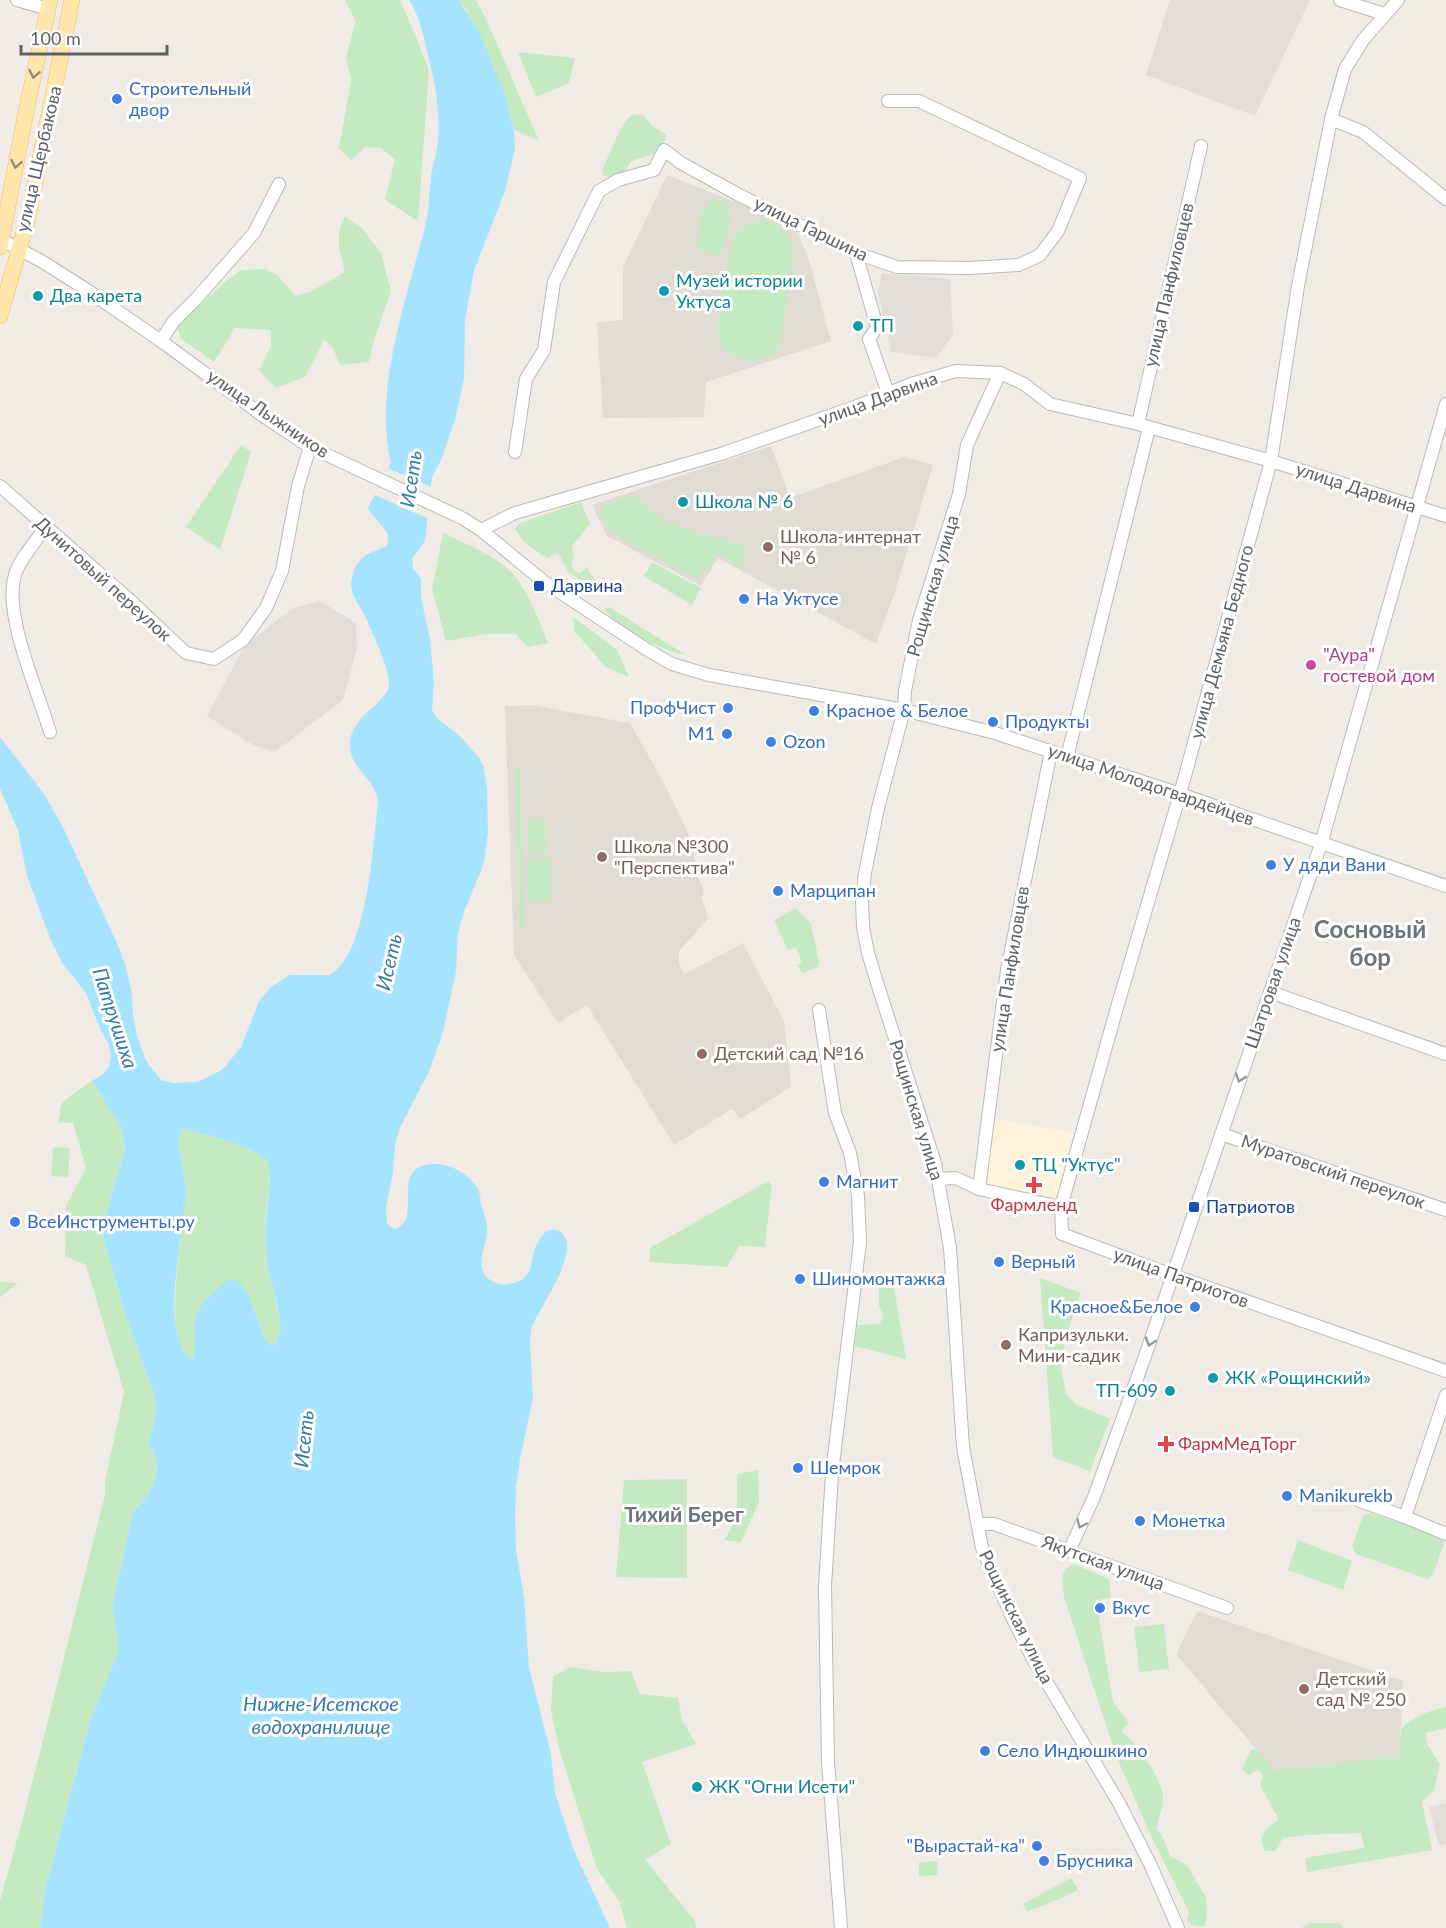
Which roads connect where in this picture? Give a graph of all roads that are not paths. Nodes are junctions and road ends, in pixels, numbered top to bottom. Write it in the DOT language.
graph roads {
  1 [pos="17,0"];
  2 [pos="72,0"];
  3 [pos="1340,0"];
  4 [pos="1398,0"];
  5 [pos="49,4"];
  6 [pos="1384,14"];
  7 [pos="888,100"];
  8 [pos="1331,119"];
  9 [pos="1201,146"];
  10 [pos="279,184"];
  11 [pos="1446,199"];
  12 [pos="1,242"];
  13 [pos="19,247"];
  14 [pos="856,253"];
  15 [pos="0,316"];
  16 [pos="161,341"];
  17 [pos="1000,373"];
  18 [pos="888,393"];
  19 [pos="1446,404"];
  20 [pos="1143,426"];
  21 [pos="309,447"];
  22 [pos="515,452"];
  23 [pos="1271,461"];
  24 [pos="0,486"];
  25 [pos="1418,507"];
  26 [pos="1446,516"];
  27 [pos="45,528"];
  28 [pos="482,530"];
  29 [pos="709,675"];
  30 [pos="904,710"];
  31 [pos="50,732"];
  32 [pos="1051,751"];
  33 [pos="1067,757"];
  34 [pos="1180,794"];
  35 [pos="1321,844"];
  36 [pos="1446,886"];
  37 [pos="1270,992"];
  38 [pos="819,1010"];
  39 [pos="1446,1054"];
  40 [pos="1221,1134"];
  41 [pos="938,1179"];
  42 [pos="979,1188"];
  43 [pos="1061,1207"];
  44 [pos="1446,1210"];
  45 [pos="1172,1275"];
  46 [pos="1446,1371"];
  47 [pos="1446,1395"];
  48 [pos="1360,1502"];
  49 [pos="1405,1517"];
  50 [pos="978,1524"];
  51 [pos="1446,1534"];
  52 [pos="1069,1551"];
  53 [pos="1227,1608"];
  54 [pos="841,1928"];
  55 [pos="1178,1928"];
  1 -- 5 [label="street"];
  2 -- 13 [label="main road, улица Щербакова"];
  3 -- 6 [label="street"];
  4 -- 6 [label="street, улица Демьяна Бедного"];
  5 -- 12 [label="main road, улица Щербакова, one-way"];
  6 -- 8 [label="street, улица Демьяна Бедного"];
  7 -- 14 [label="street, улица Гаршина"];
  8 -- 11 [label="street"];
  8 -- 23 [label="street, улица Демьяна Бедного"];
  9 -- 20 [label="street, улица Панфиловцев"];
  10 -- 16 [label="street"];
  12 -- 13 [label="street"];
  13 -- 15 [label="main road, улица Щербакова"];
  13 -- 16 [label="street, улица Лыжников"];
  14 -- 18 [label="street"];
  14 -- 22 [label="street, улица Гаршина"];
  16 -- 21 [label="street, улица Лыжников"];
  17 -- 18 [label="street, улица Дарвина"];
  17 -- 20 [label="street, улица Дарвина"];
  17 -- 30 [label="street, Рощинская улица"];
  18 -- 28 [label="street, улица Дарвина"];
  19 -- 25 [label="street, Шатровая улица"];
  20 -- 23 [label="street, улица Дарвина"];
  20 -- 33 [label="street, улица Панфиловцев"];
  21 -- 27 [label="street, Дунитовый переулок"];
  21 -- 28 [label="street, улица Лыжников"];
  23 -- 25 [label="street, улица Дарвина"];
  23 -- 34 [label="street, улица Демьяна Бедного"];
  24 -- 27 [label="street, Дунитовый переулок"];
  25 -- 26 [label="street, улица Дарвина"];
  25 -- 35 [label="street, Шатровая улица"];
  27 -- 31 [label="street"];
  28 -- 29 [label="street, улица Лыжников"];
  29 -- 30 [label="street, улица Молодогвардейцев"];
  30 -- 32 [label="street, улица Молодогвардейцев"];
  30 -- 41 [label="street, Рощинская улица"];
  32 -- 33 [label="street, улица Молодогвардейцев"];
  32 -- 42 [label="street, улица Панфиловцев"];
  33 -- 34 [label="street, улица Молодогвардейцев"];
  34 -- 35 [label="street, улица Молодогвардейцев"];
  34 -- 43 [label="street, улица Демьяна Бедного"];
  35 -- 36 [label="street, улица Молодогвардейцев"];
  35 -- 37 [label="street, Шатровая улица"];
  37 -- 39 [label="street"];
  37 -- 40 [label="street, Шатровая улица, one-way"];
  38 -- 54 [label="street"];
  40 -- 44 [label="street, Муратовский переулок"];
  40 -- 45 [label="street, Шатровая улица"];
  41 -- 42 [label="street"];
  41 -- 50 [label="street, Рощинская улица"];
  42 -- 43 [label="street"];
  43 -- 45 [label="street, улица Патриотов"];
  45 -- 46 [label="street, улица Патриотов"];
  45 -- 52 [label="street, Шатровая улица, one-way"];
  47 -- 49 [label="street"];
  48 -- 49 [label="street"];
  49 -- 51 [label="street"];
  50 -- 52 [label="street, Якутская улица"];
  50 -- 55 [label="street, Рощинская улица"];
  52 -- 53 [label="street, Якутская улица"];
}
